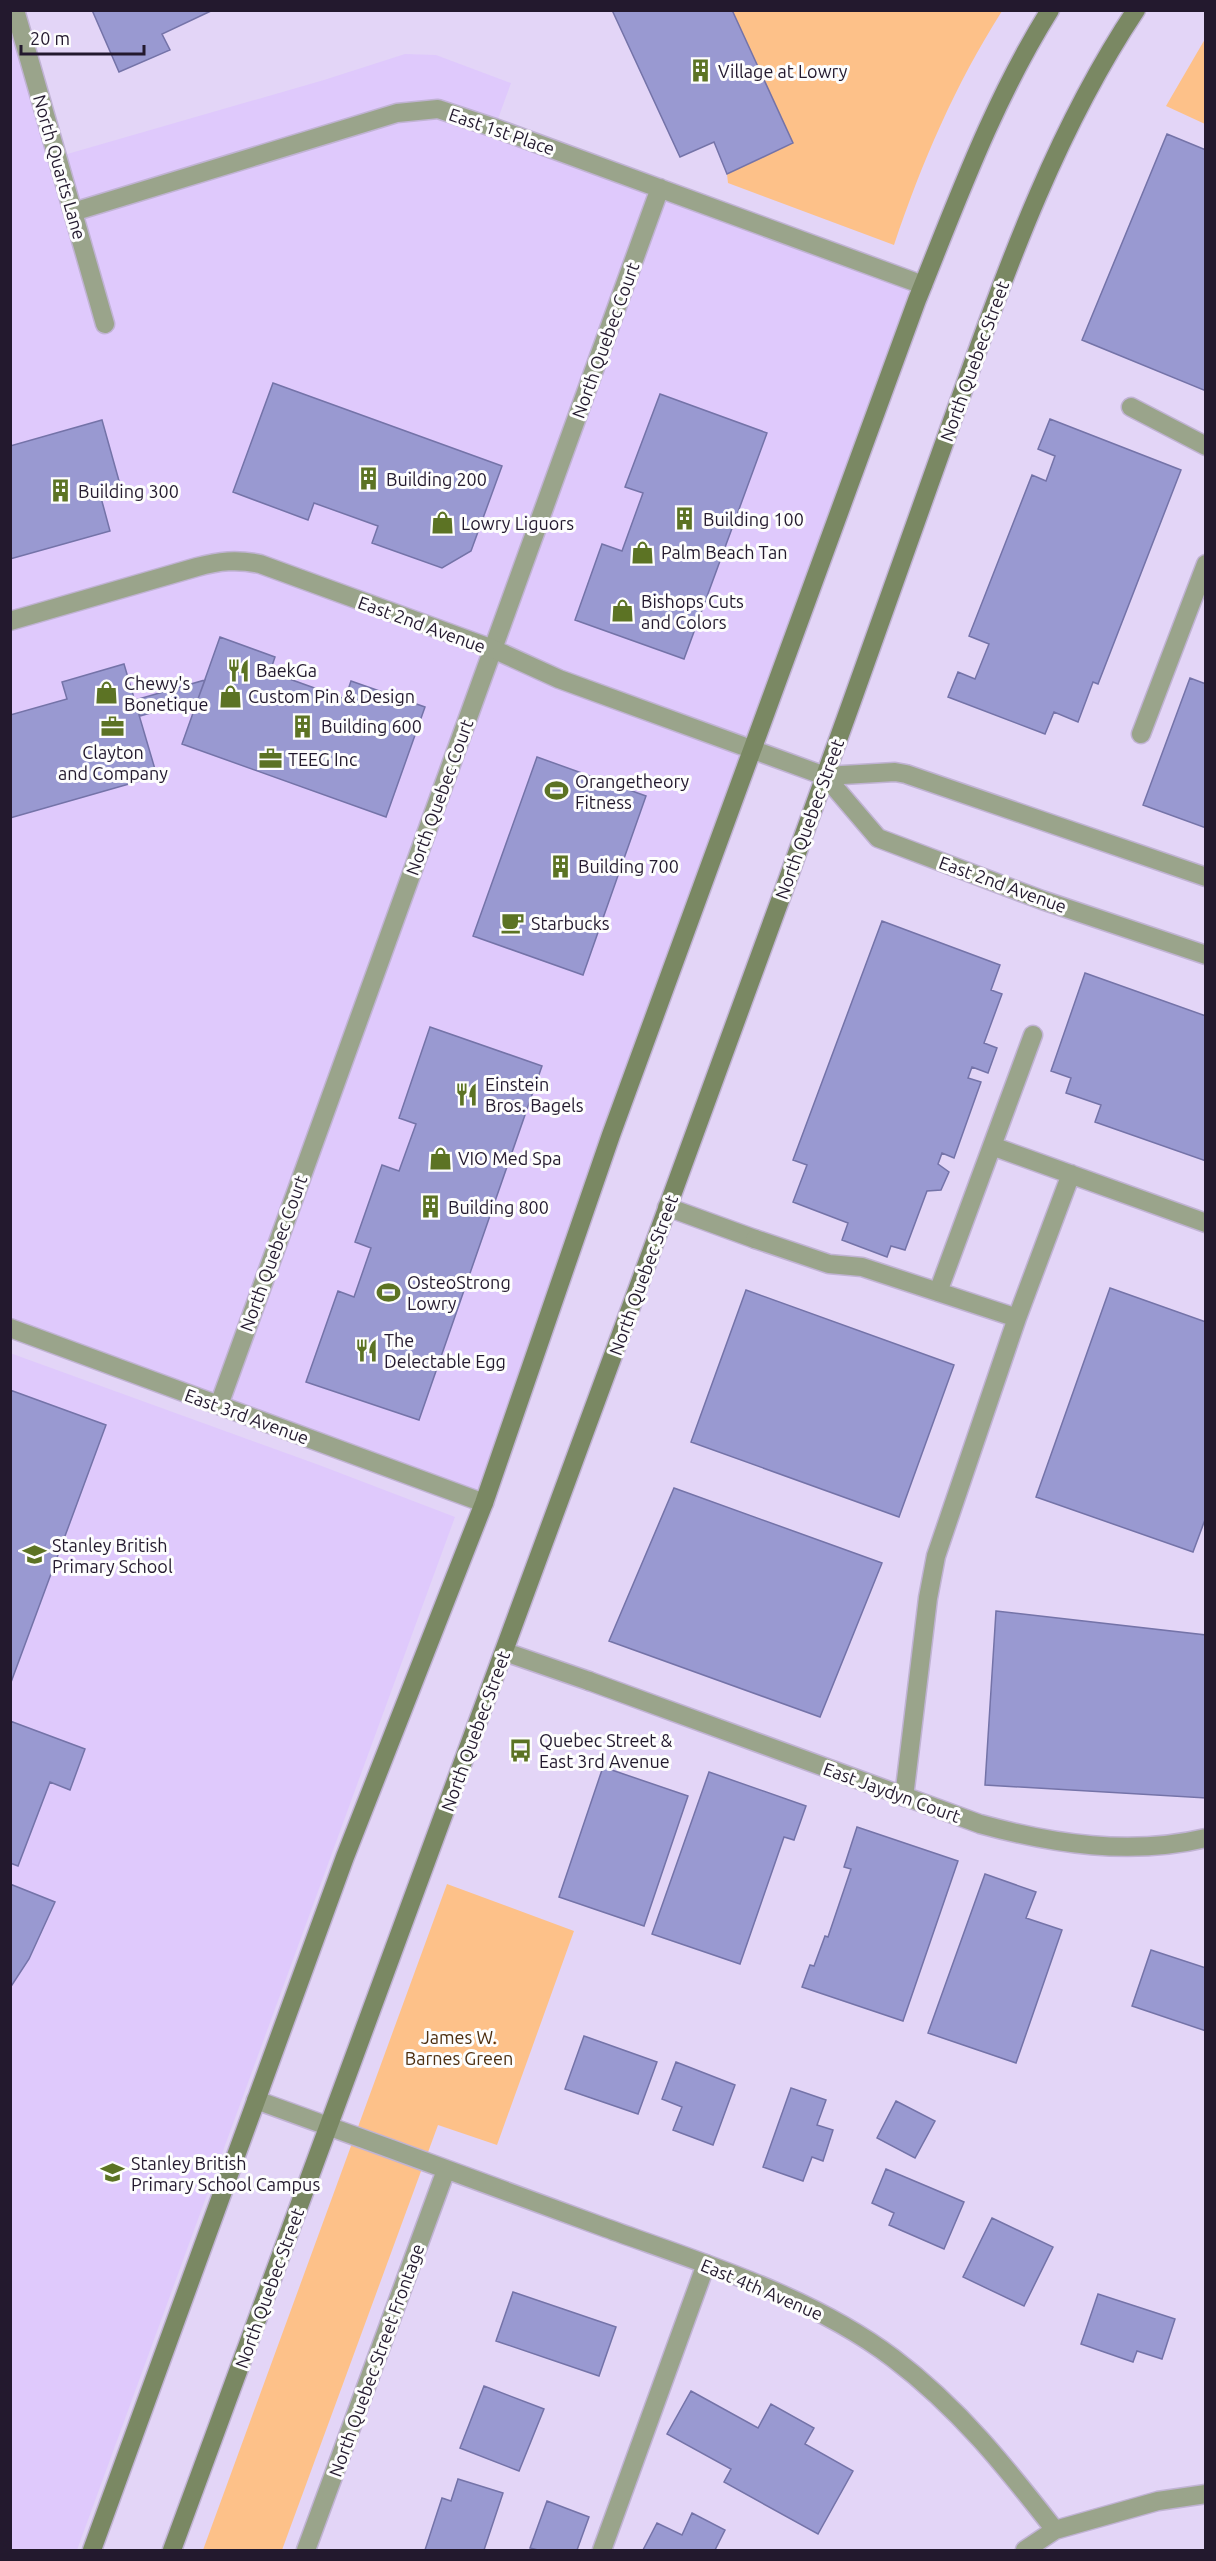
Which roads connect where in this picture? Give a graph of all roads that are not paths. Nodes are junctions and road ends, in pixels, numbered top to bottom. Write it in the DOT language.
graph roads {
  1 [pos="15,10"];
  2 [pos="1050,10"];
  3 [pos="1136,10"];
  4 [pos="660,188"];
  5 [pos="73,212"];
  6 [pos="923,285"];
  7 [pos="105,324"];
  8 [pos="1131,407"];
  9 [pos="1206,446"];
  10 [pos="1206,564"];
  11 [pos="1198,607"];
  12 [pos="10,621"];
  13 [pos="493,649"];
  14 [pos="1141,734"];
  15 [pos="752,750"];
  16 [pos="825,776"];
  17 [pos="1206,878"];
  18 [pos="1206,955"];
  19 [pos="1033,1035"];
  20 [pos="993,1146"];
  21 [pos="1071,1174"];
  22 [pos="667,1208"];
  23 [pos="1206,1223"];
  24 [pos="938,1292"];
  25 [pos="1017,1318"];
  26 [pos="10,1328"];
  27 [pos="219,1405"];
  28 [pos="483,1503"];
  29 [pos="505,1652"];
  30 [pos="904,1797"];
  31 [pos="1206,1838"];
  32 [pos="256,2100"];
  33 [pos="328,2126"];
  34 [pos="446,2170"];
  35 [pos="706,2264"];
  36 [pos="1206,2494"];
  37 [pos="1055,2530"];
  38 [pos="92,2550"];
  39 [pos="172,2550"];
  40 [pos="306,2550"];
  41 [pos="602,2550"];
  42 [pos="1025,2550"];
  1 -- 5 [label="street, North Quarts Lane"];
  2 -- 6 [label="main road"];
  3 -- 16 [label="main road, North Quebec Street"];
  4 -- 5 [label="street, East 1st Place"];
  4 -- 6 [label="street, East 1st Place"];
  4 -- 13 [label="street, North Quebec Court"];
  5 -- 7 [label="street, North Quarts Lane"];
  6 -- 15 [label="main road"];
  8 -- 9 [label="street"];
  10 -- 11 [label="street"];
  11 -- 14 [label="street"];
  12 -- 13 [label="street, East 2nd Avenue"];
  13 -- 15 [label="street, East 2nd Avenue"];
  13 -- 27 [label="street, North Quebec Court"];
  15 -- 16 [label="street, East 2nd Avenue"];
  15 -- 28 [label="main road"];
  16 -- 17 [label="street, East 2nd Avenue"];
  16 -- 18 [label="street, East 2nd Avenue"];
  16 -- 22 [label="main road, North Quebec Street"];
  19 -- 20 [label="street"];
  20 -- 21 [label="street"];
  20 -- 24 [label="street"];
  21 -- 23 [label="street"];
  21 -- 25 [label="street"];
  22 -- 24 [label="street"];
  22 -- 29 [label="main road, North Quebec Street"];
  24 -- 25 [label="street"];
  25 -- 30 [label="street"];
  26 -- 27 [label="street, East 3rd Avenue"];
  27 -- 28 [label="street, East 3rd Avenue"];
  28 -- 32 [label="main road"];
  29 -- 30 [label="street, East Jaydyn Court"];
  29 -- 33 [label="main road, North Quebec Street"];
  30 -- 31 [label="street, East Jaydyn Court"];
  32 -- 33 [label="street, East 4th Avenue"];
  32 -- 38 [label="main road"];
  33 -- 34 [label="street, East 4th Avenue"];
  33 -- 39 [label="main road, North Quebec Street"];
  34 -- 35 [label="street, East 4th Avenue"];
  34 -- 40 [label="street, North Quebec Street Frontage"];
  35 -- 37 [label="street, East 4th Avenue"];
  35 -- 41 [label="street"];
  36 -- 37 [label="street"];
  37 -- 42 [label="street"];
}
